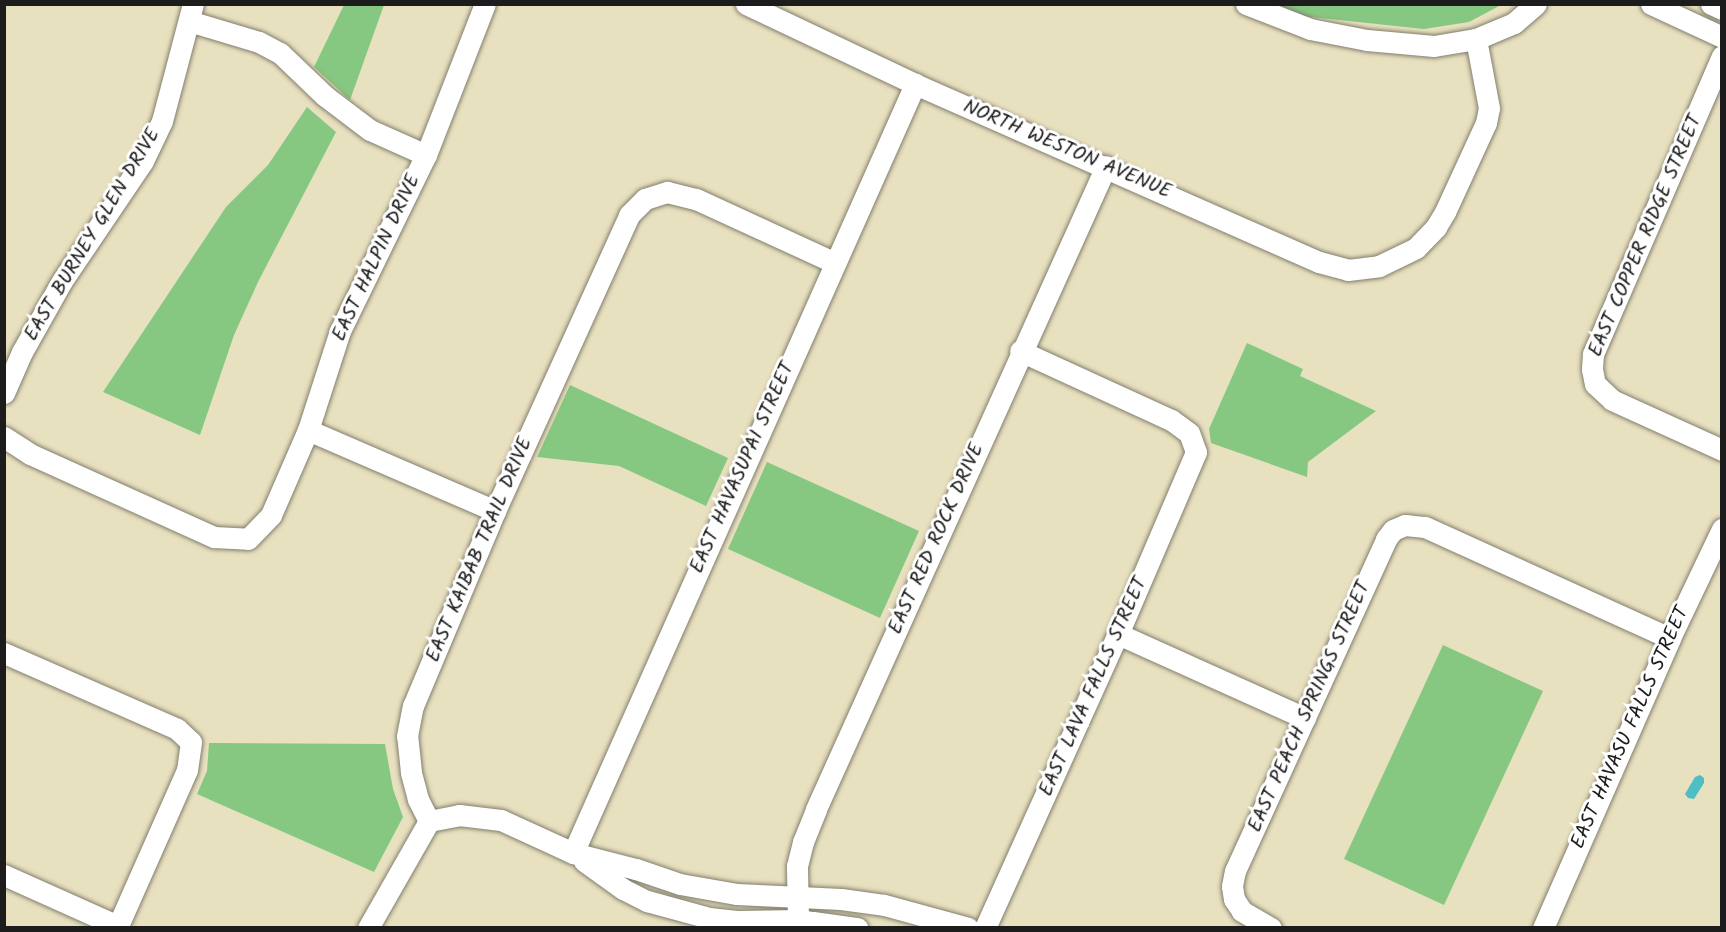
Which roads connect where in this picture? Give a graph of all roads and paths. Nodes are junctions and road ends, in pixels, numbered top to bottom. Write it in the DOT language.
graph roads {
  1 [pos="485,4"];
  2 [pos="746,4"];
  3 [pos="1246,4"];
  4 [pos="1536,4"];
  5 [pos="1651,4"];
  6 [pos="1711,4"];
  7 [pos="1722,9"];
  8 [pos="191,13"];
  9 [pos="1722,37"];
  10 [pos="1476,39"];
  11 [pos="1722,56"];
  12 [pos="915,84"];
  13 [pos="426,155"];
  14 [pos="1106,166"];
  15 [pos="835,263"];
  16 [pos="1020,351"];
  17 [pos="4,393"];
  18 [pos="308,430"];
  19 [pos="4,437"];
  20 [pos="1722,450"];
  21 [pos="495,511"];
  22 [pos="1722,529"];
  23 [pos="1118,633"];
  24 [pos="1670,638"];
  25 [pos="4,653"];
  26 [pos="1305,718"];
  27 [pos="429,821"];
  28 [pos="573,853"];
  29 [pos="4,875"];
  30 [pos="797,897"];
  31 [pos="798,920"];
  32 [pos="117,927"];
  33 [pos="368,927"];
  34 [pos="857,927"];
  35 [pos="968,927"];
  36 [pos="985,927"];
  37 [pos="1271,927"];
  38 [pos="1543,927"];
  1 -- 13 [label="street, EAST HALPIN DRIVE"];
  2 -- 12 [label="street, NORTH WESTON AVENUE"];
  3 -- 10 [label="street"];
  4 -- 10 [label="street"];
  5 -- 9 [label="street"];
  6 -- 7 [label="street"];
  8 -- 13 [label="street"];
  8 -- 17 [label="street, EAST BURNEY GLEN DRIVE"];
  10 -- 14 [label="street, NORTH WESTON AVENUE"];
  11 -- 20 [label="street, EAST COPPER RIDGE STREET"];
  12 -- 14 [label="street, NORTH WESTON AVENUE"];
  12 -- 15 [label="street, EAST HAVASUPAI STREET"];
  13 -- 18 [label="street, EAST HALPIN DRIVE"];
  14 -- 16 [label="street, EAST RED ROCK DRIVE"];
  15 -- 21 [label="street, EAST KAIBAB TRAIL DRIVE"];
  15 -- 28 [label="street, EAST HAVASUPAI STREET"];
  16 -- 23 [label="street, EAST LAVA FALLS STREET"];
  16 -- 30 [label="street, EAST RED ROCK DRIVE"];
  18 -- 19 [label="street, EAST HALPIN DRIVE"];
  18 -- 21 [label="street"];
  21 -- 27 [label="street, EAST KAIBAB TRAIL DRIVE"];
  22 -- 24 [label="street, EAST HAVASU FALLS STREET"];
  23 -- 26 [label="street"];
  23 -- 36 [label="street, EAST LAVA FALLS STREET"];
  24 -- 26 [label="street, EAST PEACH SPRINGS STREET"];
  24 -- 38 [label="street, EAST HAVASU FALLS STREET"];
  25 -- 32 [label="street"];
  26 -- 37 [label="street, EAST PEACH SPRINGS STREET"];
  27 -- 28 [label="street"];
  27 -- 33 [label="street"];
  28 -- 30 [label="street"];
  28 -- 31 [label="street"];
  29 -- 32 [label="street"];
  30 -- 31 [label="street, EAST RED ROCK DRIVE"];
  30 -- 35 [label="street"];
  31 -- 34 [label="street"];
}
